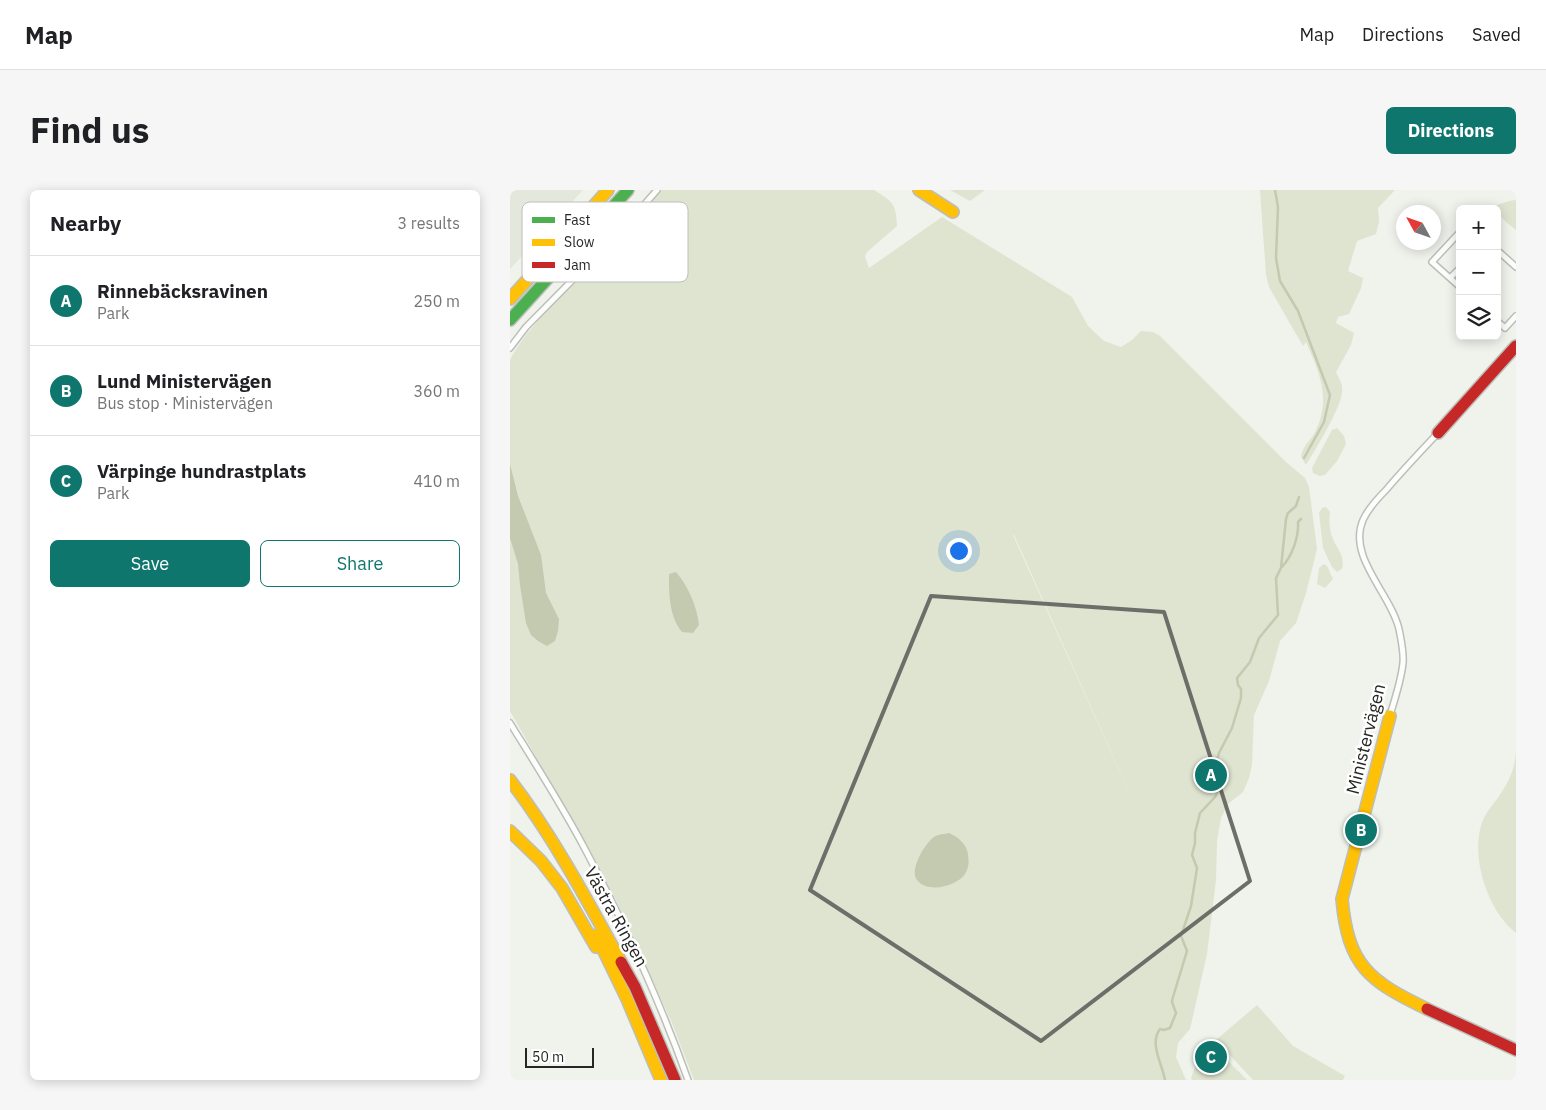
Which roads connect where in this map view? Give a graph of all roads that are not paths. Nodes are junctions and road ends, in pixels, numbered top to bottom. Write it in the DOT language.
graph roads {
  1 [pos="608,190"];
  2 [pos="628,190"];
  3 [pos="657,190"];
  4 [pos="919,190"];
  5 [pos="597,202"];
  6 [pos="617,202"];
  7 [pos="647,202"];
  8 [pos="953,212"];
  9 [pos="1456,236"];
  10 [pos="1503,255"];
  11 [pos="1516,267"];
  12 [pos="1456,272"];
  13 [pos="1450,278"];
  14 [pos="525,282"];
  15 [pos="544,282"];
  16 [pos="571,282"];
  17 [pos="1456,283"];
  18 [pos="510,299"];
  19 [pos="1516,316"];
  20 [pos="510,320"];
  21 [pos="1501,324"];
  22 [pos="1516,346"];
  23 [pos="510,348"];
  24 [pos="1438,434"];
  25 [pos="1390,716"];
  26 [pos="510,723"];
  27 [pos="510,773"];
  28 [pos="510,780"];
  29 [pos="510,793"];
  30 [pos="530,806"];
  31 [pos="510,831"];
  32 [pos="627,999"];
  33 [pos="1516,1050"];
  34 [pos="661,1080"];
  35 [pos="676,1080"];
  36 [pos="688,1080"];
  1 -- 5 [label="main road"];
  2 -- 6 [label="main road"];
  3 -- 7 [label="lane"];
  4 -- 8 [label="main road"];
  9 -- 13 [label="lane"];
  10 -- 11 [label="lane"];
  12 -- 13 [label="lane"];
  13 -- 17 [label="lane"];
  14 -- 18 [label="main road"];
  15 -- 20 [label="main road"];
  16 -- 23 [label="lane"];
  19 -- 21 [label="lane"];
  22 -- 24 [label="main road"];
  24 -- 25 [label="lane, Ministervägen"];
  25 -- 33 [label="main road, Ministervägen"];
  26 -- 36 [label="lane"];
  27 -- 30 [label="main road"];
  28 -- 30 [label="main road, Västra Ringen"];
  29 -- 32 [label="main road, Västra Ringen"];
  30 -- 35 [label="main road, Västra Ringen"];
  31 -- 32 [label="main road"];
  32 -- 34 [label="main road, Västra Ringen"];
}
